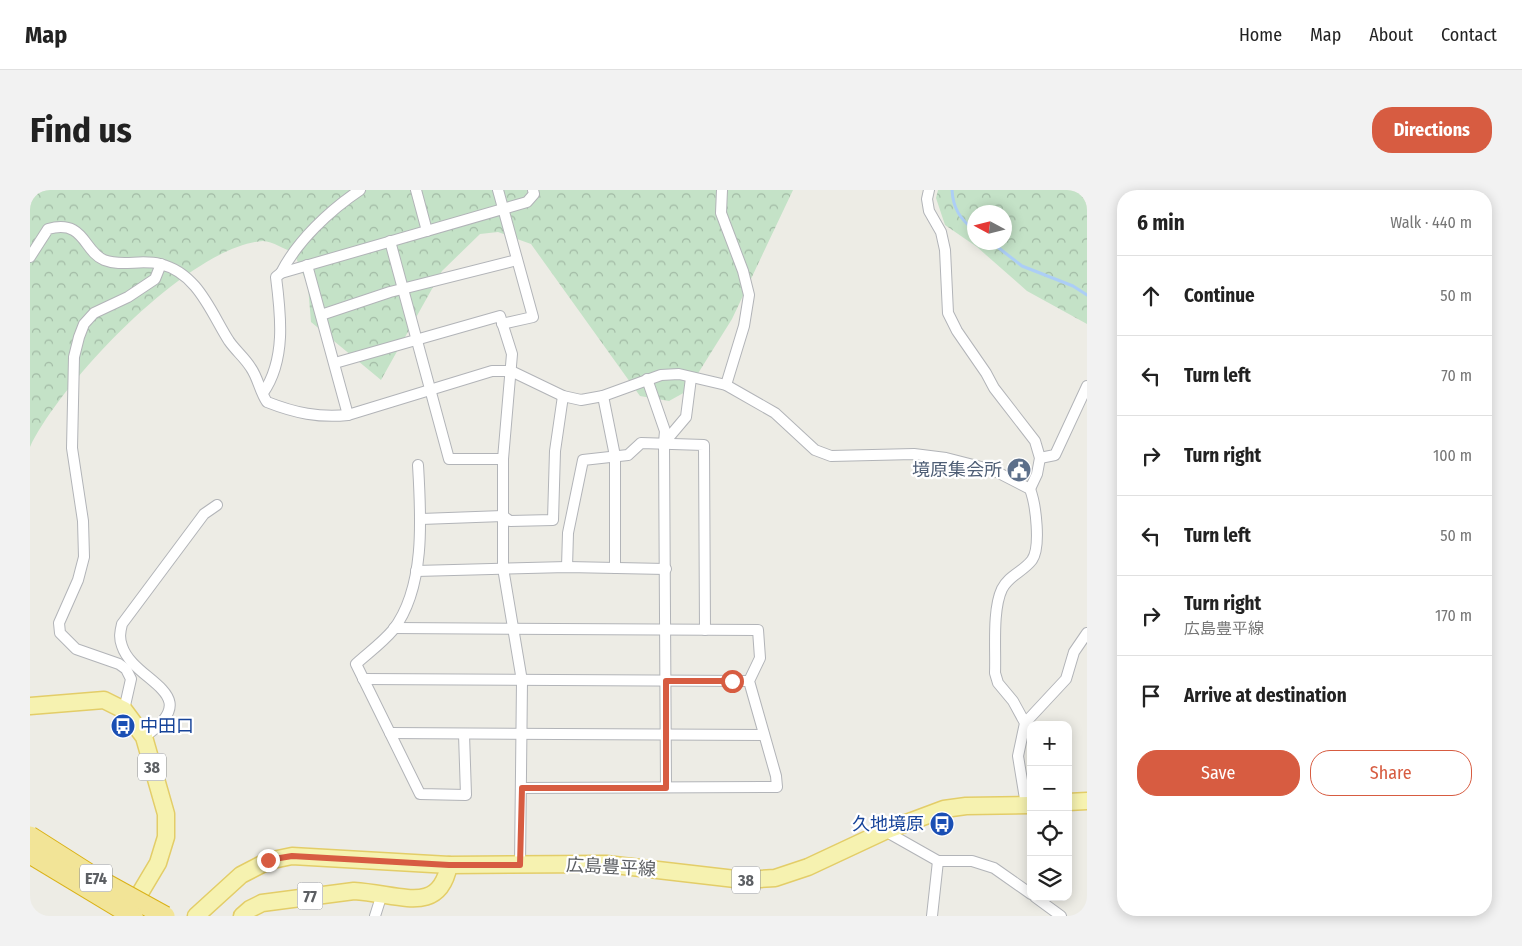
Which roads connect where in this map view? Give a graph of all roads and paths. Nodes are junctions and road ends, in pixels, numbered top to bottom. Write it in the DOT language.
graph roads {
  1 [pos="360,190"];
  2 [pos="416,190"];
  3 [pos="498,190"];
  4 [pos="533,190"];
  5 [pos="722,190"];
  6 [pos="929,190"];
  7 [pos="503,209"];
  8 [pos="427,231"];
  9 [pos="390,241"];
  10 [pos="30,257"];
  11 [pos="517,260"];
  12 [pos="161,264"];
  13 [pos="307,265"];
  14 [pos="280,273"];
  15 [pos="404,289"];
  16 [pos="321,315"];
  17 [pos="502,324"];
  18 [pos="417,338"];
  19 [pos="335,363"];
  20 [pos="511,371"];
  21 [pos="691,378"];
  22 [pos="647,379"];
  23 [pos="726,385"];
  24 [pos="1087,386"];
  25 [pos="431,390"];
  26 [pos="262,393"];
  27 [pos="562,396"];
  28 [pos="603,396"];
  29 [pos="348,415"];
  30 [pos="664,443"];
  31 [pos="615,456"];
  32 [pos="1040,458"];
  33 [pos="503,459"];
  34 [pos="418,465"];
  35 [pos="1030,489"];
  36 [pos="217,505"];
  37 [pos="503,516"];
  38 [pos="421,519"];
  39 [pos="567,567"];
  40 [pos="503,568"];
  41 [pos="615,568"];
  42 [pos="666,569"];
  43 [pos="416,571"];
  44 [pos="394,628"];
  45 [pos="514,630"];
  46 [pos="665,630"];
  47 [pos="705,630"];
  48 [pos="1087,632"];
  49 [pos="363,679"];
  50 [pos="522,681"];
  51 [pos="666,681"];
  52 [pos="749,681"];
  53 [pos="30,706"];
  54 [pos="124,710"];
  55 [pos="1025,723"];
  56 [pos="390,733"];
  57 [pos="464,734"];
  58 [pos="764,734"];
  59 [pos="521,735"];
  60 [pos="666,735"];
  61 [pos="144,737"];
  62 [pos="522,788"];
  63 [pos="666,788"];
  64 [pos="1027,796"];
  65 [pos="1087,801"];
  66 [pos="1072,802"];
  67 [pos="1027,805"];
  68 [pos="885,831"];
  69 [pos="30,836"];
  70 [pos="30,854"];
  71 [pos="938,861"];
  72 [pos="449,865"];
  73 [pos="520,865"];
  74 [pos="1027,891"];
  75 [pos="381,897"];
  76 [pos="1040,901"];
  77 [pos="126,916"];
  78 [pos="133,916"];
  79 [pos="165,916"];
  80 [pos="196,916"];
  81 [pos="242,916"];
  82 [pos="376,916"];
  83 [pos="932,916"];
  84 [pos="1061,916"];
  1 -- 14 [label="street"];
  2 -- 8 [label="street"];
  3 -- 7 [label="street"];
  4 -- 7 [label="street"];
  5 -- 23 [label="street"];
  6 -- 32 [label="street"];
  7 -- 8 [label="street"];
  7 -- 11 [label="street"];
  8 -- 9 [label="street"];
  9 -- 13 [label="street"];
  9 -- 15 [label="street"];
  10 -- 12 [label="street"];
  11 -- 15 [label="street"];
  11 -- 17 [label="street"];
  12 -- 26 [label="street"];
  12 -- 54 [label="street"];
  13 -- 14 [label="street"];
  13 -- 16 [label="street"];
  14 -- 26 [label="street"];
  15 -- 16 [label="street"];
  15 -- 18 [label="street"];
  16 -- 19 [label="street"];
  17 -- 18 [label="street"];
  17 -- 20 [label="street"];
  18 -- 19 [label="street"];
  18 -- 25 [label="street"];
  19 -- 29 [label="street"];
  20 -- 25 [label="street"];
  20 -- 27 [label="street"];
  20 -- 33 [label="street"];
  21 -- 22 [label="street"];
  21 -- 23 [label="street"];
  21 -- 30 [label="street"];
  22 -- 28 [label="street"];
  22 -- 30 [label="street"];
  23 -- 35 [label="street"];
  24 -- 32 [label="street"];
  25 -- 29 [label="street"];
  25 -- 33 [label="street"];
  26 -- 29 [label="street"];
  27 -- 28 [label="street"];
  27 -- 37 [label="street"];
  28 -- 31 [label="street"];
  30 -- 31 [label="street"];
  30 -- 42 [label="street"];
  30 -- 47 [label="street"];
  31 -- 39 [label="street"];
  31 -- 41 [label="street"];
  32 -- 35 [label="street"];
  33 -- 37 [label="street"];
  34 -- 38 [label="street"];
  35 -- 55 [label="street"];
  36 -- 61 [label="street"];
  37 -- 38 [label="street"];
  37 -- 40 [label="street"];
  38 -- 43 [label="street"];
  39 -- 40 [label="street"];
  39 -- 41 [label="street"];
  40 -- 43 [label="street"];
  40 -- 45 [label="street"];
  41 -- 42 [label="street"];
  42 -- 46 [label="street"];
  43 -- 44 [label="street"];
  44 -- 45 [label="street"];
  44 -- 49 [label="street"];
  45 -- 46 [label="street"];
  45 -- 50 [label="street"];
  46 -- 47 [label="street"];
  46 -- 51 [label="street"];
  47 -- 52 [label="street"];
  48 -- 55 [label="street"];
  49 -- 50 [label="street"];
  49 -- 56 [label="street"];
  50 -- 51 [label="street"];
  50 -- 59 [label="street"];
  51 -- 52 [label="street"];
  51 -- 60 [label="street"];
  52 -- 58 [label="street"];
  53 -- 54 [label="main road"];
  54 -- 61 [label="main road, 38"];
  55 -- 64 [label="street"];
  56 -- 57 [label="street"];
  56 -- 57 [label="street"];
  57 -- 59 [label="street"];
  58 -- 60 [label="street"];
  58 -- 63 [label="street"];
  59 -- 60 [label="street"];
  59 -- 62 [label="street"];
  60 -- 63 [label="street"];
  61 -- 77 [label="main road, 38"];
  62 -- 63 [label="street"];
  62 -- 73 [label="street"];
  65 -- 66 [label="main road"];
  67 -- 68 [label="main road, 広島豊平線 / 38"];
  68 -- 71 [label="street"];
  68 -- 73 [label="main road, 広島豊平線 / 38"];
  69 -- 79 [label="highway, E74, bridge"];
  70 -- 78 [label="highway, E74, bridge"];
  71 -- 74 [label="street"];
  71 -- 83 [label="street"];
  72 -- 73 [label="main road, 広島豊平線 / 38"];
  72 -- 75 [label="main road, 77"];
  72 -- 80 [label="main road, 広島豊平線 / 38"];
  75 -- 81 [label="main road, 77"];
  75 -- 82 [label="street"];
  76 -- 84 [label="street"];
}
